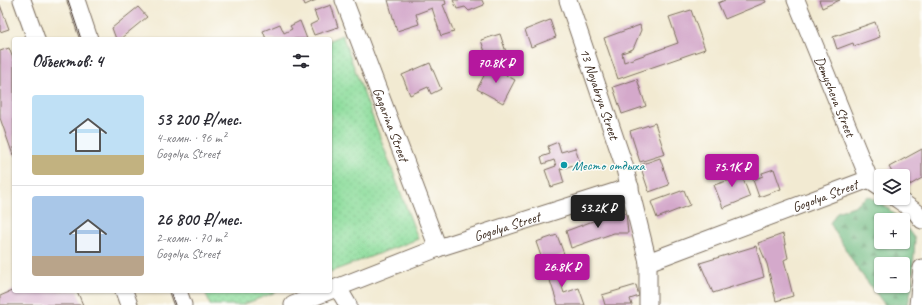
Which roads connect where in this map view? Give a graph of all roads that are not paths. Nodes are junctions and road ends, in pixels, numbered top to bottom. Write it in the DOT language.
graph roads {
  1 [pos="22,0"];
  2 [pos="76,0"];
  3 [pos="344,0"];
  4 [pos="568,0"];
  5 [pos="796,0"];
  6 [pos="35,37"];
  7 [pos="89,37"];
  8 [pos="874,181"];
  9 [pos="874,183"];
  10 [pos="630,187"];
  11 [pos="910,205"];
  12 [pos="920,210"];
  13 [pos="438,248"];
  14 [pos="648,262"];
  15 [pos="922,268"];
  16 [pos="338,288"];
  17 [pos="332,290"];
  18 [pos="125,293"];
  19 [pos="179,293"];
  20 [pos="325,293"];
  21 [pos="129,305"];
  22 [pos="183,305"];
  23 [pos="293,305"];
  24 [pos="348,305"];
  25 [pos="648,305"];
  26 [pos="918,305"];
  1 -- 6 [label="street"];
  2 -- 7 [label="street"];
  3 -- 13 [label="street, Gagarina Street"];
  4 -- 10 [label="street, 13 Noyabrya Street"];
  5 -- 8 [label="street, Demysheva Street"];
  9 -- 14 [label="street, Gogolya Street"];
  10 -- 13 [label="street, Gogolya Street"];
  10 -- 14 [label="street"];
  11 -- 12 [label="street"];
  13 -- 16 [label="street, Gogolya Street"];
  14 -- 25 [label="street"];
  15 -- 26 [label="street"];
  16 -- 17 [label="street, Gogolya Street"];
  16 -- 24 [label="street"];
  18 -- 21 [label="street"];
  19 -- 22 [label="street"];
  20 -- 23 [label="street, Gogolya Street"];
}
